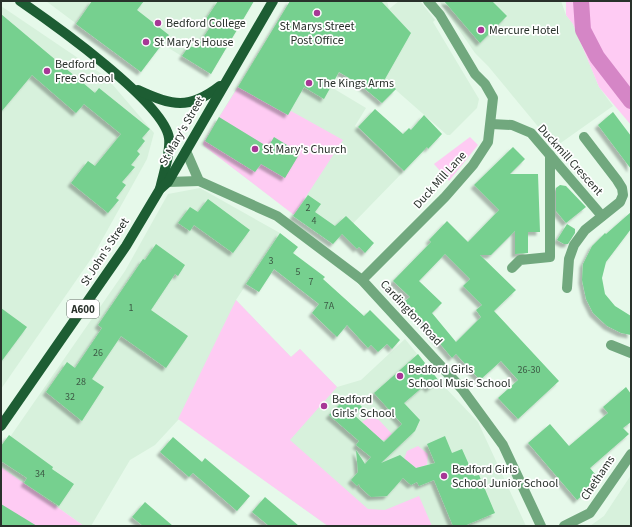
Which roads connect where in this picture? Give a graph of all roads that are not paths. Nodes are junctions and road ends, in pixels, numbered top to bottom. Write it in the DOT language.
graph roads {
  1 [pos="20,1"];
  2 [pos="273,1"];
  3 [pos="428,1"];
  4 [pos="224,84"];
  5 [pos="134,89"];
  6 [pos="491,124"];
  7 [pos="584,136"];
  8 [pos="186,151"];
  9 [pos="550,155"];
  10 [pos="199,181"];
  11 [pos="168,182"];
  12 [pos="160,189"];
  13 [pos="602,216"];
  14 [pos="512,268"];
  15 [pos="362,280"];
  16 [pos="567,288"];
  17 [pos="611,344"];
  18 [pos="631,353"];
  19 [pos="1,426"];
  20 [pos="631,454"];
  21 [pos="540,526"];
  22 [pos="564,526"];
  1 -- 5 [label="main road, A600"];
  2 -- 4 [label="main road, St Mary's Street / A600"];
  3 -- 6 [label="street, Duck Mill Lane"];
  4 -- 5 [label="main road, St Mary's Street / A600"];
  4 -- 8 [label="main road, St Mary's Street / A600"];
  5 -- 12 [label="main road, A600"];
  6 -- 9 [label="street, Duckmill Crescent"];
  6 -- 15 [label="street, Duck Mill Lane"];
  7 -- 13 [label="street, Duckmill Crescent"];
  8 -- 10 [label="street"];
  8 -- 11 [label="main road, St Mary's Street / A600"];
  9 -- 13 [label="street, Duckmill Crescent"];
  9 -- 14 [label="street"];
  10 -- 11 [label="street, Cardington Road"];
  10 -- 15 [label="street, Cardington Road"];
  11 -- 12 [label="main road, St Mary's Street / A600"];
  12 -- 19 [label="main road, St John's Street / A600"];
  13 -- 16 [label="street, Duckmill Crescent"];
  15 -- 21 [label="street, Cardington Road"];
  17 -- 18 [label="street"];
  20 -- 22 [label="street, Chethams"];
}
